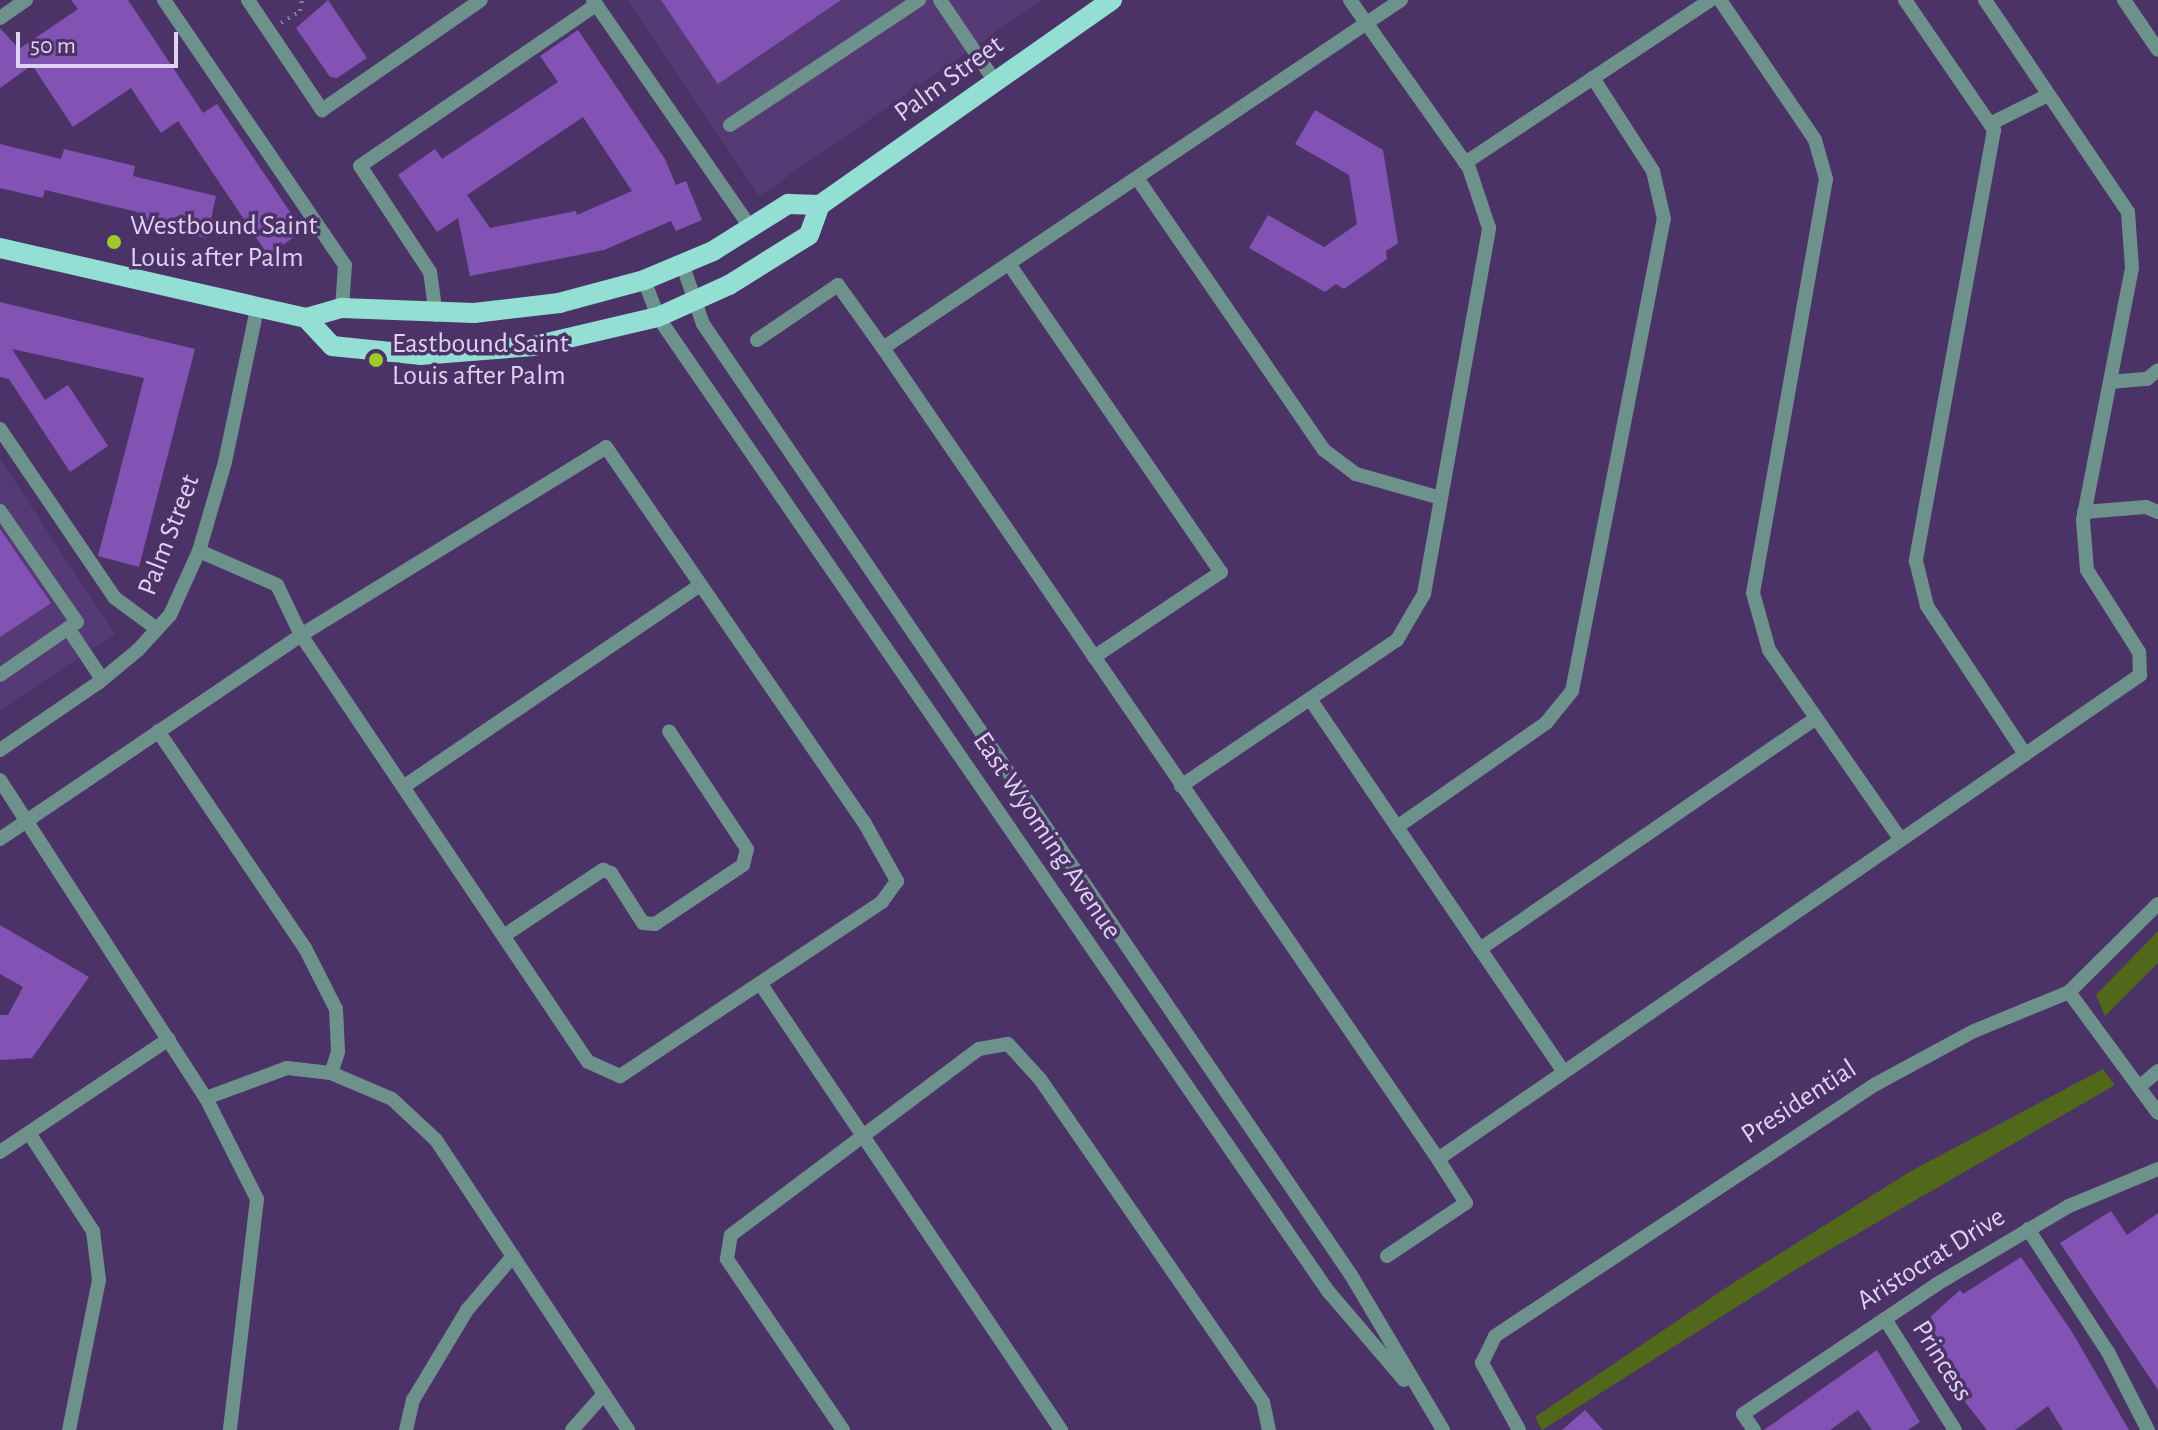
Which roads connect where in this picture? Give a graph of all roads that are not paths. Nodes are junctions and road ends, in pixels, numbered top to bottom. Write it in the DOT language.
graph roads {
  1 [pos="26,0"];
  2 [pos="164,0"];
  3 [pos="248,0"];
  4 [pos="481,0"];
  5 [pos="919,0"];
  6 [pos="940,0"];
  7 [pos="1112,0"];
  8 [pos="1350,0"];
  9 [pos="1401,0"];
  10 [pos="1710,0"];
  11 [pos="1720,0"];
  12 [pos="1905,0"];
  13 [pos="1985,0"];
  14 [pos="2124,0"];
  15 [pos="594,2"];
  16 [pos="0,18"];
  17 [pos="1367,24"];
  18 [pos="2158,50"];
  19 [pos="1593,78"];
  20 [pos="994,80"];
  21 [pos="2048,95"];
  22 [pos="1990,124"];
  23 [pos="730,125"];
  24 [pos="1465,163"];
  25 [pos="1137,178"];
  26 [pos="820,205"];
  27 [pos="751,228"];
  28 [pos="0,248"];
  29 [pos="1009,264"];
  30 [pos="683,266"];
  31 [pos="644,280"];
  32 [pos="692,302"];
  33 [pos="342,308"];
  34 [pos="257,309"];
  35 [pos="436,315"];
  36 [pos="658,317"];
  37 [pos="306,318"];
  38 [pos="757,340"];
  39 [pos="883,348"];
  40 [pos="2158,370"];
  41 [pos="2110,382"];
  42 [pos="0,429"];
  43 [pos="1441,498"];
  44 [pos="0,511"];
  45 [pos="2084,512"];
  46 [pos="2158,512"];
  47 [pos="199,551"];
  48 [pos="699,586"];
  49 [pos="68,628"];
  50 [pos="157,629"];
  51 [pos="301,635"];
  52 [pos="1094,657"];
  53 [pos="0,675"];
  54 [pos="102,679"];
  55 [pos="1310,699"];
  56 [pos="1816,718"];
  57 [pos="158,731"];
  58 [pos="669,731"];
  59 [pos="0,749"];
  60 [pos="2025,754"];
  61 [pos="0,780"];
  62 [pos="406,785"];
  63 [pos="1181,786"];
  64 [pos="27,821"];
  65 [pos="1397,827"];
  66 [pos="0,839"];
  67 [pos="1901,840"];
  68 [pos="2158,904"];
  69 [pos="505,935"];
  70 [pos="1480,949"];
  71 [pos="760,983"];
  72 [pos="2069,992"];
  73 [pos="169,1039"];
  74 [pos="2158,1071"];
  75 [pos="1564,1072"];
  76 [pos="331,1073"];
  77 [pos="2139,1087"];
  78 [pos="206,1098"];
  79 [pos="2158,1113"];
  80 [pos="29,1133"];
  81 [pos="858,1135"];
  82 [pos="0,1152"];
  83 [pos="1438,1159"];
  84 [pos="2158,1169"];
  85 [pos="2028,1229"];
  86 [pos="513,1256"];
  87 [pos="1387,1256"];
  88 [pos="1885,1319"];
  89 [pos="603,1395"];
  90 [pos="1427,1407"];
  91 [pos="69,1430"];
  92 [pos="230,1430"];
  93 [pos="406,1430"];
  94 [pos="572,1430"];
  95 [pos="628,1430"];
  96 [pos="843,1430"];
  97 [pos="1061,1430"];
  98 [pos="1269,1430"];
  99 [pos="1443,1430"];
  100 [pos="1519,1430"];
  101 [pos="1754,1430"];
  102 [pos="1955,1430"];
  103 [pos="2148,1430"];
  1 -- 16 [label="street"];
  2 -- 33 [label="street"];
  3 -- 4 [label="street"];
  5 -- 23 [label="street"];
  6 -- 20 [label="street"];
  7 -- 20 [label="main road, Palm Street"];
  8 -- 17 [label="street"];
  9 -- 17 [label="street"];
  10 -- 19 [label="street"];
  11 -- 56 [label="street"];
  12 -- 22 [label="street"];
  13 -- 21 [label="street"];
  14 -- 18 [label="street"];
  15 -- 27 [label="street"];
  15 -- 35 [label="street"];
  17 -- 24 [label="street"];
  17 -- 25 [label="street"];
  19 -- 24 [label="street"];
  19 -- 65 [label="street"];
  20 -- 26 [label="main road, Palm Street"];
  21 -- 22 [label="street"];
  21 -- 41 [label="street"];
  22 -- 60 [label="street"];
  24 -- 43 [label="street"];
  25 -- 29 [label="street"];
  25 -- 43 [label="street"];
  26 -- 27 [label="main road"];
  26 -- 32 [label="main road, Palm Street"];
  27 -- 30 [label="main road"];
  28 -- 34 [label="main road"];
  29 -- 39 [label="street"];
  29 -- 52 [label="street"];
  30 -- 31 [label="main road"];
  30 -- 32 [label="street, East Wyoming Avenue"];
  31 -- 35 [label="main road"];
  31 -- 36 [label="street, East Wyoming Avenue"];
  32 -- 36 [label="main road, Palm Street"];
  32 -- 90 [label="street, East Wyoming Avenue"];
  33 -- 35 [label="main road"];
  33 -- 37 [label="main road"];
  34 -- 37 [label="main road"];
  34 -- 47 [label="street, Palm Street"];
  36 -- 37 [label="main road, Palm Street"];
  36 -- 90 [label="street, East Wyoming Avenue"];
  38 -- 39 [label="street"];
  39 -- 52 [label="street"];
  40 -- 41 [label="street"];
  41 -- 45 [label="street"];
  42 -- 50 [label="street"];
  43 -- 55 [label="street"];
  44 -- 49 [label="street"];
  45 -- 46 [label="street"];
  45 -- 60 [label="street"];
  47 -- 50 [label="street, Palm Street"];
  47 -- 51 [label="street"];
  48 -- 51 [label="street"];
  48 -- 62 [label="street"];
  48 -- 71 [label="street"];
  49 -- 53 [label="street"];
  49 -- 54 [label="street"];
  50 -- 54 [label="street, Palm Street"];
  51 -- 57 [label="street"];
  51 -- 62 [label="street"];
  52 -- 63 [label="street"];
  54 -- 59 [label="street, Palm Street"];
  55 -- 63 [label="street"];
  55 -- 65 [label="street"];
  56 -- 67 [label="street"];
  56 -- 70 [label="street"];
  57 -- 64 [label="street"];
  57 -- 76 [label="street"];
  58 -- 69 [label="street"];
  60 -- 67 [label="street"];
  61 -- 64 [label="street"];
  62 -- 69 [label="street"];
  63 -- 83 [label="street"];
  64 -- 66 [label="street"];
  64 -- 73 [label="street"];
  65 -- 70 [label="street"];
  67 -- 75 [label="street"];
  68 -- 72 [label="street, Presidential"];
  69 -- 71 [label="street"];
  70 -- 75 [label="street"];
  71 -- 81 [label="street"];
  72 -- 77 [label="street"];
  72 -- 100 [label="street, Presidential"];
  73 -- 78 [label="street"];
  73 -- 80 [label="street"];
  74 -- 77 [label="street"];
  75 -- 83 [label="street"];
  76 -- 78 [label="street"];
  76 -- 86 [label="street"];
  77 -- 79 [label="street"];
  78 -- 92 [label="street"];
  80 -- 82 [label="street"];
  80 -- 91 [label="street"];
  81 -- 96 [label="street"];
  81 -- 97 [label="street"];
  81 -- 98 [label="street"];
  83 -- 87 [label="street"];
  84 -- 85 [label="street, Aristocrat Drive"];
  85 -- 88 [label="street, Aristocrat Drive"];
  85 -- 103 [label="street"];
  86 -- 89 [label="street"];
  86 -- 93 [label="street"];
  88 -- 101 [label="street, Aristocrat Drive"];
  88 -- 102 [label="street, Princess"];
  89 -- 94 [label="street"];
  89 -- 95 [label="street"];
  90 -- 99 [label="street, East Wyoming Avenue"];
}
